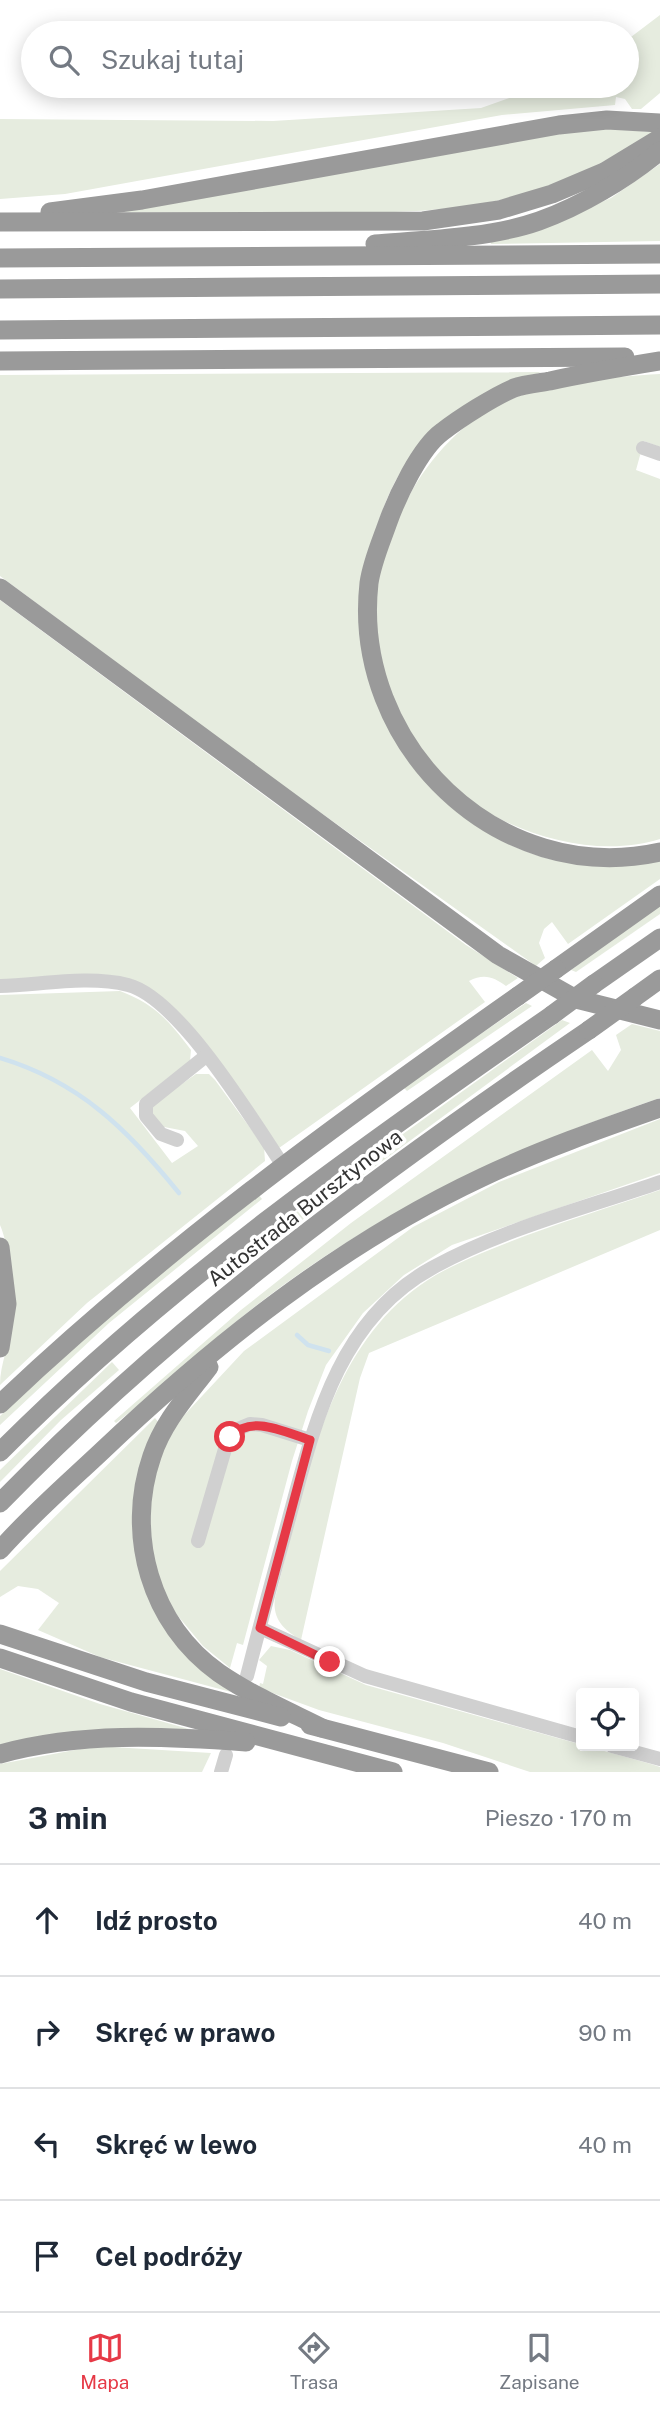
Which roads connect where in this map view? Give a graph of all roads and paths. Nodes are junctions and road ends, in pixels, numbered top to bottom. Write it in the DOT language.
graph roads {
  1 [pos="660,123"];
  2 [pos="660,138"];
  3 [pos="660,151"];
  4 [pos="0,220"];
  5 [pos="660,254"];
  6 [pos="259,257"];
  7 [pos="0,258"];
  8 [pos="660,284"];
  9 [pos="0,289"];
  10 [pos="660,325"];
  11 [pos="0,330"];
  12 [pos="660,359"];
  13 [pos="0,361"];
  14 [pos="643,448"];
  15 [pos="660,454"];
  16 [pos="0,588"];
  17 [pos="660,852"];
  18 [pos="660,895"];
  19 [pos="660,938"];
  20 [pos="660,979"];
  21 [pos="0,986"];
  22 [pos="660,1020"];
  23 [pos="206,1056"];
  24 [pos="660,1108"];
  25 [pos="177,1140"];
  26 [pos="282,1164"];
  27 [pos="660,1182"];
  28 [pos="0,1247"];
  29 [pos="234,1335"];
  30 [pos="0,1348"];
  31 [pos="0,1404"];
  32 [pos="310,1440"];
  33 [pos="0,1452"];
  34 [pos="0,1503"];
  35 [pos="198,1541"];
  36 [pos="0,1550"];
  37 [pos="260,1628"];
  38 [pos="0,1634"];
  39 [pos="0,1658"];
  40 [pos="247,1676"];
  41 [pos="322,1728"];
  42 [pos="576,1736"];
  43 [pos="307,1748"];
  44 [pos="630,1751"];
  45 [pos="0,1754"];
  46 [pos="226,1755"];
  47 [pos="660,1759"];
  48 [pos="221,1772"];
  49 [pos="393,1772"];
  50 [pos="489,1772"];
  1 -- 4 [label="highway"];
  2 -- 4 [label="highway"];
  3 -- 6 [label="highway"];
  5 -- 6 [label="highway"];
  6 -- 7 [label="highway"];
  8 -- 9 [label="highway"];
  10 -- 11 [label="highway"];
  12 -- 13 [label="highway"];
  12 -- 17 [label="highway"];
  14 -- 15 [label="street"];
  16 -- 22 [label="highway"];
  18 -- 26 [label="highway, bridge"];
  19 -- 33 [label="highway, Autostrada Bursztynowa, bridge"];
  20 -- 34 [label="highway, Autostrada Bursztynowa, bridge"];
  21 -- 23 [label="street"];
  23 -- 25 [label="street"];
  23 -- 26 [label="street"];
  24 -- 29 [label="highway"];
  26 -- 31 [label="highway"];
  27 -- 32 [label="street"];
  28 -- 30 [label="highway"];
  29 -- 36 [label="highway"];
  29 -- 41 [label="highway"];
  32 -- 35 [label="street"];
  32 -- 37 [label="street"];
  37 -- 40 [label="street"];
  37 -- 42 [label="street"];
  38 -- 41 [label="highway"];
  39 -- 43 [label="highway"];
  41 -- 50 [label="highway"];
  43 -- 45 [label="highway"];
  43 -- 49 [label="highway"];
  44 -- 47 [label="street"];
  46 -- 48 [label="street"];
}
